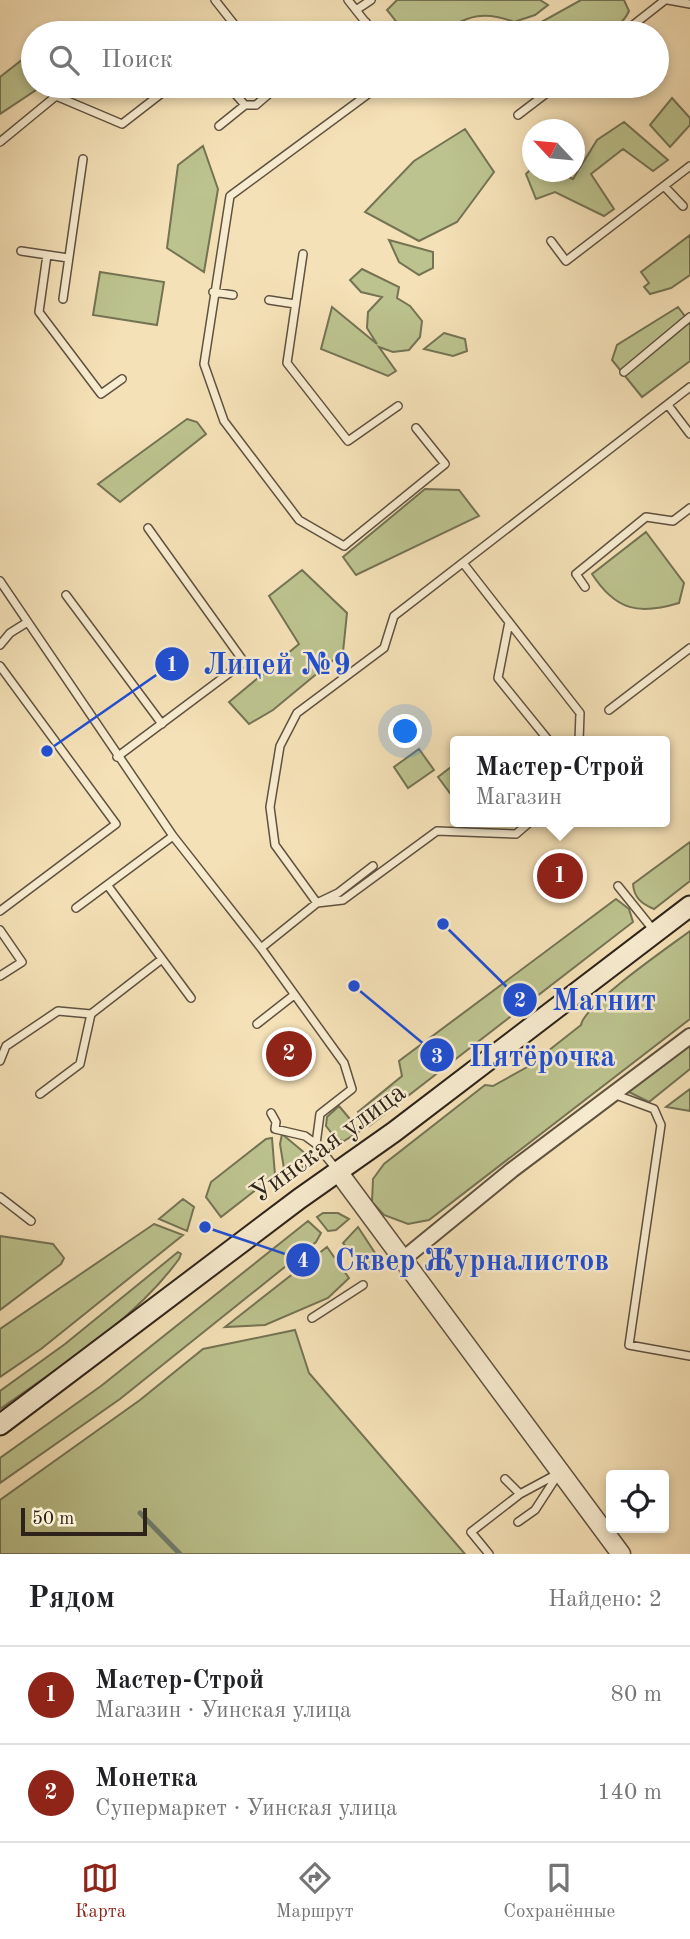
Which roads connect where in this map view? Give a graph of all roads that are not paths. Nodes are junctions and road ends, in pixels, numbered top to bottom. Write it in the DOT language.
graph roads {
  1 [pos="215,0"];
  2 [pos="348,0"];
  3 [pos="371,0"];
  4 [pos="667,0"];
  5 [pos="690,4"];
  6 [pos="356,10"];
  7 [pos="232,21"];
  8 [pos="365,21"];
  9 [pos="638,21"];
  10 [pos="54,98"];
  11 [pos="61,98"];
  12 [pos="156,98"];
  13 [pos="238,98"];
  14 [pos="264,98"];
  15 [pos="363,98"];
  16 [pos="540,98"];
  17 [pos="244,105"];
  18 [pos="518,115"];
  19 [pos="219,126"];
  20 [pos="0,142"];
  21 [pos="83,159"];
  22 [pos="690,166"];
  23 [pos="664,186"];
  24 [pos="683,206"];
  25 [pos="551,241"];
  26 [pos="20,251"];
  27 [pos="303,254"];
  28 [pos="47,255"];
  29 [pos="68,258"];
  30 [pos="213,292"];
  31 [pos="233,295"];
  32 [pos="63,299"];
  33 [pos="269,300"];
  34 [pos="295,304"];
  35 [pos="690,317"];
  36 [pos="624,372"];
  37 [pos="122,379"];
  38 [pos="690,387"];
  39 [pos="668,405"];
  40 [pos="398,406"];
  41 [pos="416,428"];
  42 [pos="690,434"];
  43 [pos="690,509"];
  44 [pos="148,528"];
  45 [pos="463,563"];
  46 [pos="0,581"];
  47 [pos="585,587"];
  48 [pos="66,595"];
  49 [pos="509,622"];
  50 [pos="26,623"];
  51 [pos="0,645"];
  52 [pos="690,648"];
  53 [pos="0,666"];
  54 [pos="609,709"];
  55 [pos="162,724"];
  56 [pos="545,736"];
  57 [pos="579,736"];
  58 [pos="117,757"];
  59 [pos="524,827"];
  60 [pos="173,836"];
  61 [pos="373,866"];
  62 [pos="108,886"];
  63 [pos="618,886"];
  64 [pos="0,896"];
  65 [pos="317,903"];
  66 [pos="7,905"];
  67 [pos="690,906"];
  68 [pos="76,908"];
  69 [pos="0,911"];
  70 [pos="0,930"];
  71 [pos="656,933"];
  72 [pos="261,948"];
  73 [pos="162,960"];
  74 [pos="0,976"];
  75 [pos="294,995"];
  76 [pos="191,998"];
  77 [pos="90,1014"];
  78 [pos="257,1024"];
  79 [pos="690,1036"];
  80 [pos="0,1061"];
  81 [pos="40,1094"];
  82 [pos="616,1095"];
  83 [pos="271,1113"];
  84 [pos="316,1143"];
  85 [pos="339,1173"];
  86 [pos="0,1197"];
  87 [pos="31,1221"];
  88 [pos="402,1260"];
  89 [pos="363,1285"];
  90 [pos="313,1318"];
  91 [pos="690,1356"];
  92 [pos="0,1425"];
  93 [pos="559,1473"];
  94 [pos="505,1479"];
  95 [pos="520,1494"];
  96 [pos="518,1522"];
  97 [pos="489,1554"];
  98 [pos="621,1554"];
  1 -- 7 [label="lane"];
  2 -- 6 [label="lane"];
  3 -- 6 [label="lane"];
  4 -- 5 [label="lane"];
  4 -- 9 [label="lane"];
  6 -- 8 [label="lane"];
  10 -- 20 [label="lane"];
  11 -- 12 [label="lane"];
  13 -- 17 [label="lane"];
  14 -- 17 [label="lane"];
  15 -- 30 [label="lane"];
  16 -- 18 [label="lane"];
  17 -- 19 [label="lane"];
  21 -- 29 [label="lane"];
  22 -- 23 [label="lane"];
  23 -- 24 [label="lane"];
  23 -- 25 [label="lane"];
  26 -- 28 [label="lane"];
  27 -- 34 [label="lane"];
  28 -- 29 [label="lane"];
  28 -- 37 [label="lane"];
  29 -- 32 [label="lane"];
  30 -- 31 [label="lane"];
  30 -- 41 [label="lane"];
  33 -- 34 [label="lane"];
  34 -- 40 [label="lane"];
  35 -- 36 [label="lane"];
  38 -- 39 [label="lane"];
  39 -- 42 [label="lane"];
  39 -- 45 [label="lane"];
  43 -- 47 [label="lane"];
  44 -- 55 [label="lane"];
  45 -- 49 [label="lane"];
  45 -- 65 [label="lane"];
  46 -- 50 [label="lane"];
  48 -- 55 [label="lane"];
  49 -- 56 [label="lane"];
  49 -- 57 [label="lane"];
  50 -- 51 [label="lane"];
  50 -- 58 [label="lane"];
  52 -- 54 [label="lane"];
  53 -- 66 [label="lane"];
  55 -- 58 [label="lane"];
  58 -- 60 [label="lane"];
  59 -- 65 [label="lane"];
  60 -- 62 [label="lane"];
  60 -- 72 [label="lane"];
  61 -- 65 [label="lane"];
  62 -- 68 [label="lane"];
  62 -- 73 [label="lane"];
  63 -- 71 [label="lane"];
  64 -- 66 [label="lane"];
  65 -- 72 [label="lane"];
  66 -- 69 [label="lane"];
  67 -- 71 [label="main road, Уинская улица"];
  70 -- 74 [label="lane"];
  71 -- 85 [label="main road, Уинская улица"];
  72 -- 75 [label="lane"];
  73 -- 76 [label="lane"];
  73 -- 77 [label="lane"];
  75 -- 78 [label="lane"];
  75 -- 84 [label="lane"];
  77 -- 80 [label="lane"];
  77 -- 81 [label="lane"];
  79 -- 82 [label="street"];
  82 -- 88 [label="street"];
  82 -- 91 [label="lane"];
  83 -- 84 [label="lane"];
  84 -- 85 [label="lane"];
  85 -- 88 [label="street"];
  85 -- 92 [label="main road, Уинская улица"];
  86 -- 87 [label="lane"];
  88 -- 93 [label="street"];
  89 -- 90 [label="lane"];
  93 -- 95 [label="lane"];
  93 -- 96 [label="lane"];
  93 -- 98 [label="street"];
  94 -- 95 [label="lane"];
  95 -- 97 [label="lane"];
}
